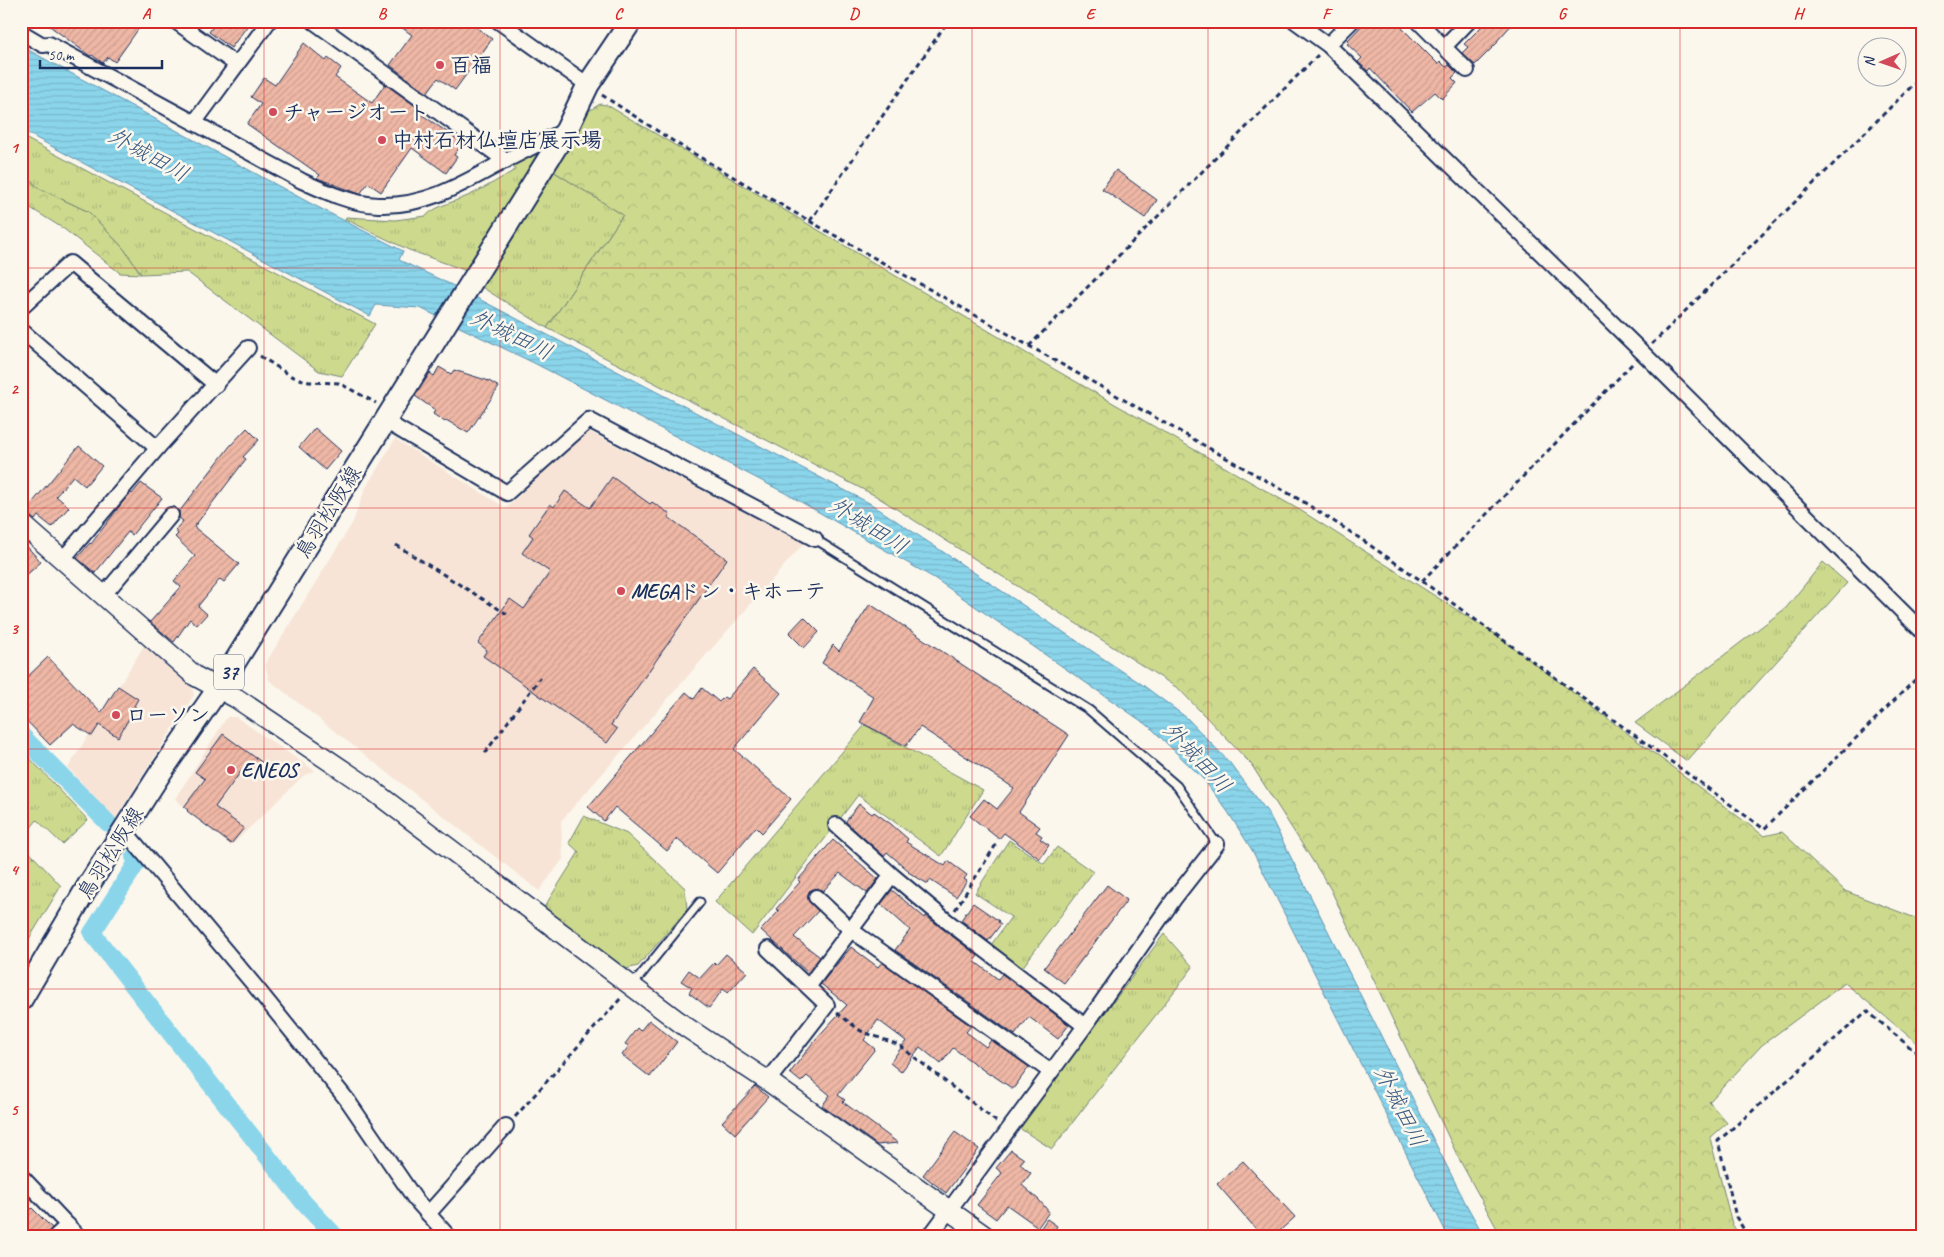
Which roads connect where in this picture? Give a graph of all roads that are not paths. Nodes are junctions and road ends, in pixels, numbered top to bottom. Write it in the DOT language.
graph roads {
  1 [pos="176,21"];
  2 [pos="269,21"];
  3 [pos="313,21"];
  4 [pos="498,21"];
  5 [pos="632,21"];
  6 [pos="1295,21"];
  7 [pos="1352,21"];
  8 [pos="1418,21"];
  9 [pos="1469,21"];
  10 [pos="21,32"];
  11 [pos="1328,45"];
  12 [pos="1444,46"];
  13 [pos="237,65"];
  14 [pos="1467,70"];
  15 [pos="588,85"];
  16 [pos="194,123"];
  17 [pos="567,130"];
  18 [pos="506,161"];
  19 [pos="21,308"];
  20 [pos="21,330"];
  21 [pos="248,348"];
  22 [pos="216,385"];
  23 [pos="385,420"];
  24 [pos="158,448"];
  25 [pos="171,516"];
  26 [pos="21,523"];
  27 [pos="815,539"];
  28 [pos="62,560"];
  29 [pos="103,596"];
  30 [pos="1923,632"];
  31 [pos="218,689"];
  32 [pos="836,825"];
  33 [pos="124,830"];
  34 [pos="1217,844"];
  35 [pos="892,875"];
  36 [pos="816,897"];
  37 [pos="700,902"];
  38 [pos="851,930"];
  39 [pos="768,949"];
  40 [pos="632,986"];
  41 [pos="808,987"];
  42 [pos="21,1000"];
  43 [pos="1086,1026"];
  44 [pos="1051,1072"];
  45 [pos="768,1081"];
  46 [pos="506,1126"];
  47 [pos="21,1176"];
  48 [pos="949,1209"];
  49 [pos="428,1214"];
  50 [pos="68,1225"];
  51 [pos="56,1236"];
  52 [pos="78,1236"];
  53 [pos="448,1236"];
  54 [pos="930,1236"];
  55 [pos="985,1236"];
  1 -- 13 [label="street"];
  2 -- 13 [label="street"];
  3 -- 18 [label="street"];
  4 -- 15 [label="street"];
  5 -- 15 [label="main road, 鳥羽松阪線 / 37"];
  6 -- 11 [label="street"];
  7 -- 11 [label="street"];
  8 -- 12 [label="street"];
  9 -- 12 [label="street"];
  10 -- 16 [label="street"];
  11 -- 30 [label="street"];
  12 -- 14 [label="street"];
  13 -- 16 [label="street"];
  15 -- 17 [label="main road, 鳥羽松阪線 / 37"];
  16 -- 18 [label="street"];
  17 -- 18 [label="street"];
  17 -- 23 [label="main road, 鳥羽松阪線 / 37"];
  19 -- 22 [label="street"];
  20 -- 24 [label="street"];
  21 -- 22 [label="street"];
  22 -- 24 [label="street"];
  23 -- 27 [label="street"];
  23 -- 31 [label="main road, 鳥羽松阪線 / 37"];
  24 -- 28 [label="street"];
  25 -- 29 [label="street"];
  26 -- 28 [label="street"];
  27 -- 34 [label="lane"];
  28 -- 29 [label="street"];
  29 -- 31 [label="street"];
  31 -- 33 [label="main road, 鳥羽松阪線 / 37"];
  31 -- 40 [label="street"];
  32 -- 35 [label="street"];
  33 -- 42 [label="main road, 鳥羽松阪線 / 37"];
  33 -- 49 [label="street"];
  34 -- 43 [label="street"];
  35 -- 38 [label="street"];
  35 -- 43 [label="street"];
  36 -- 38 [label="street"];
  37 -- 40 [label="lane"];
  38 -- 41 [label="street"];
  38 -- 44 [label="street"];
  39 -- 41 [label="street"];
  40 -- 45 [label="street"];
  41 -- 45 [label="street"];
  43 -- 44 [label="street"];
  44 -- 48 [label="street"];
  45 -- 48 [label="street"];
  46 -- 49 [label="street"];
  47 -- 50 [label="street"];
  48 -- 54 [label="street"];
  48 -- 55 [label="street"];
  49 -- 53 [label="street"];
  50 -- 51 [label="street"];
  50 -- 52 [label="street"];
}
